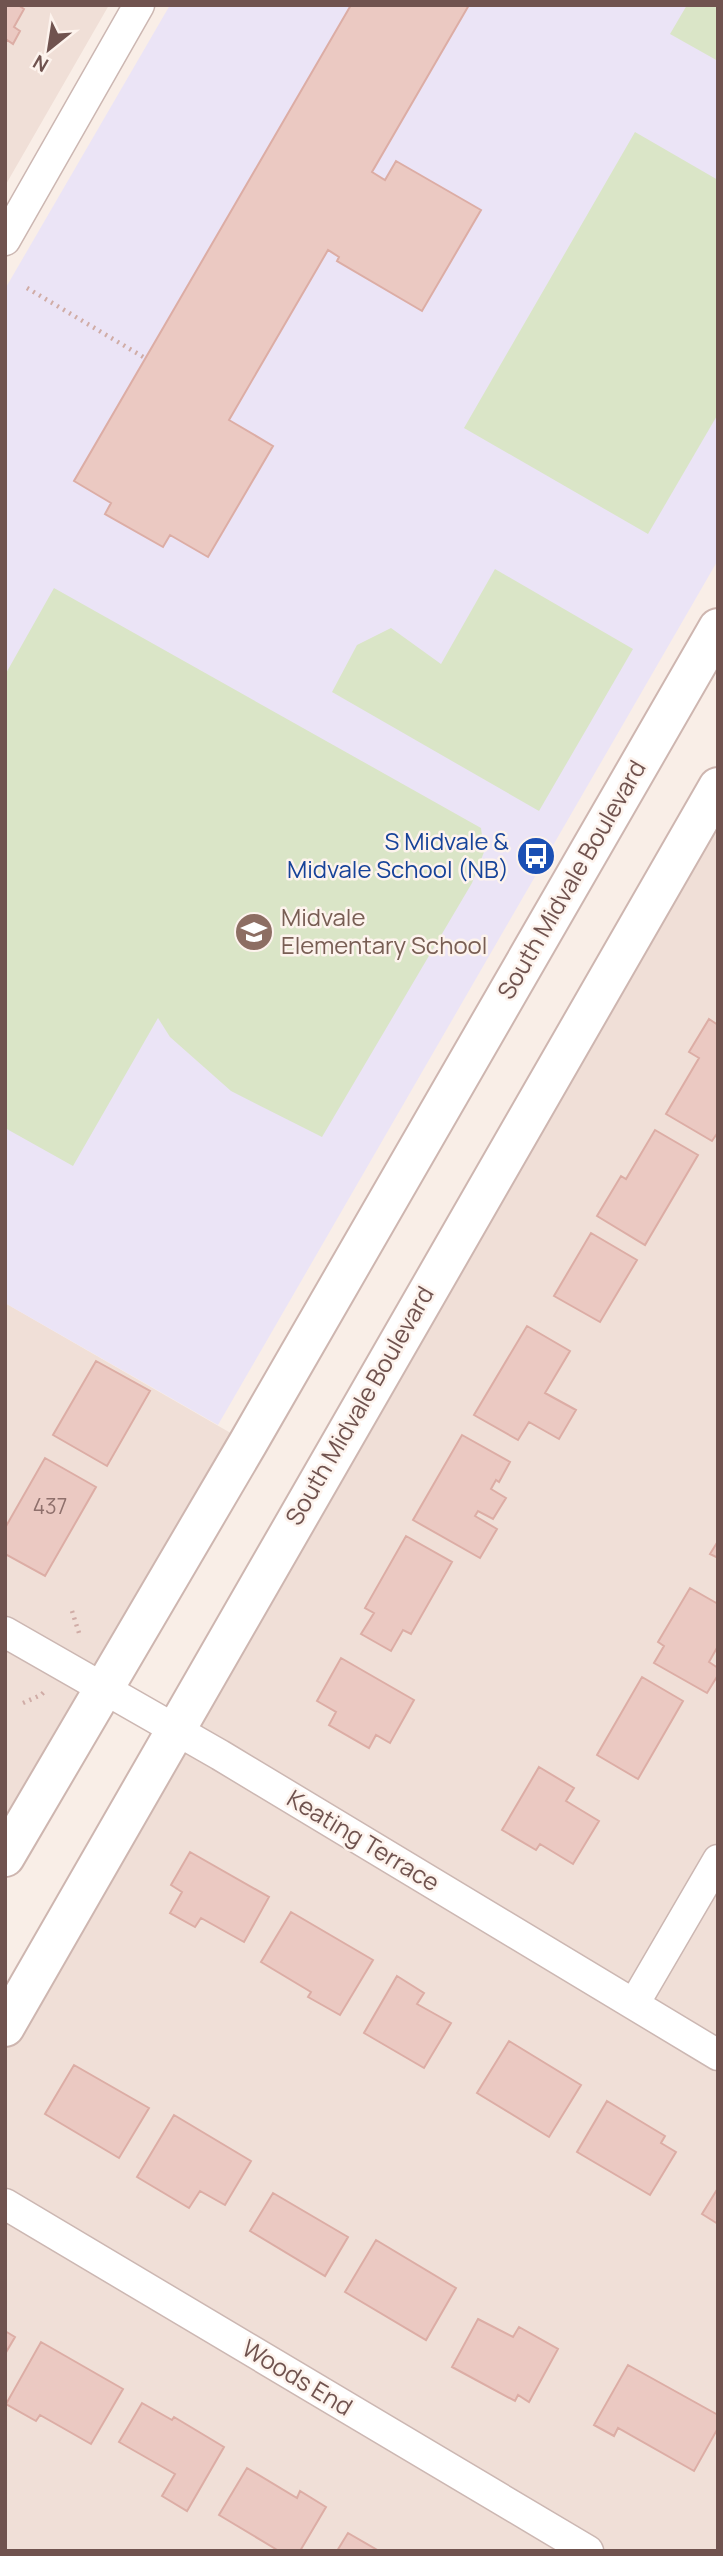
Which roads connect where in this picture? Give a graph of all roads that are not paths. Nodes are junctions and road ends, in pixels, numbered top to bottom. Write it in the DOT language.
graph roads {
  1 [pos="139,5"];
  2 [pos="5,240"];
  3 [pos="718,628"];
  4 [pos="718,787"];
  5 [pos="5,1632"];
  6 [pos="103,1688"];
  7 [pos="174,1729"];
  8 [pos="5,1857"];
  9 [pos="718,1860"];
  10 [pos="634,2004"];
  11 [pos="5,2027"];
  12 [pos="718,2056"];
  13 [pos="5,2204"];
  14 [pos="588,2551"];
  1 -- 2 [label="street"];
  3 -- 6 [label="main road, South Midvale Boulevard"];
  4 -- 7 [label="main road, South Midvale Boulevard"];
  5 -- 6 [label="street, Keating Terrace"];
  6 -- 7 [label="street, Keating Terrace"];
  6 -- 8 [label="main road, South Midvale Boulevard"];
  7 -- 10 [label="street, Keating Terrace"];
  7 -- 11 [label="main road, South Midvale Boulevard"];
  9 -- 10 [label="street"];
  10 -- 12 [label="street, Keating Terrace"];
  13 -- 14 [label="street, Woods End"];
}
